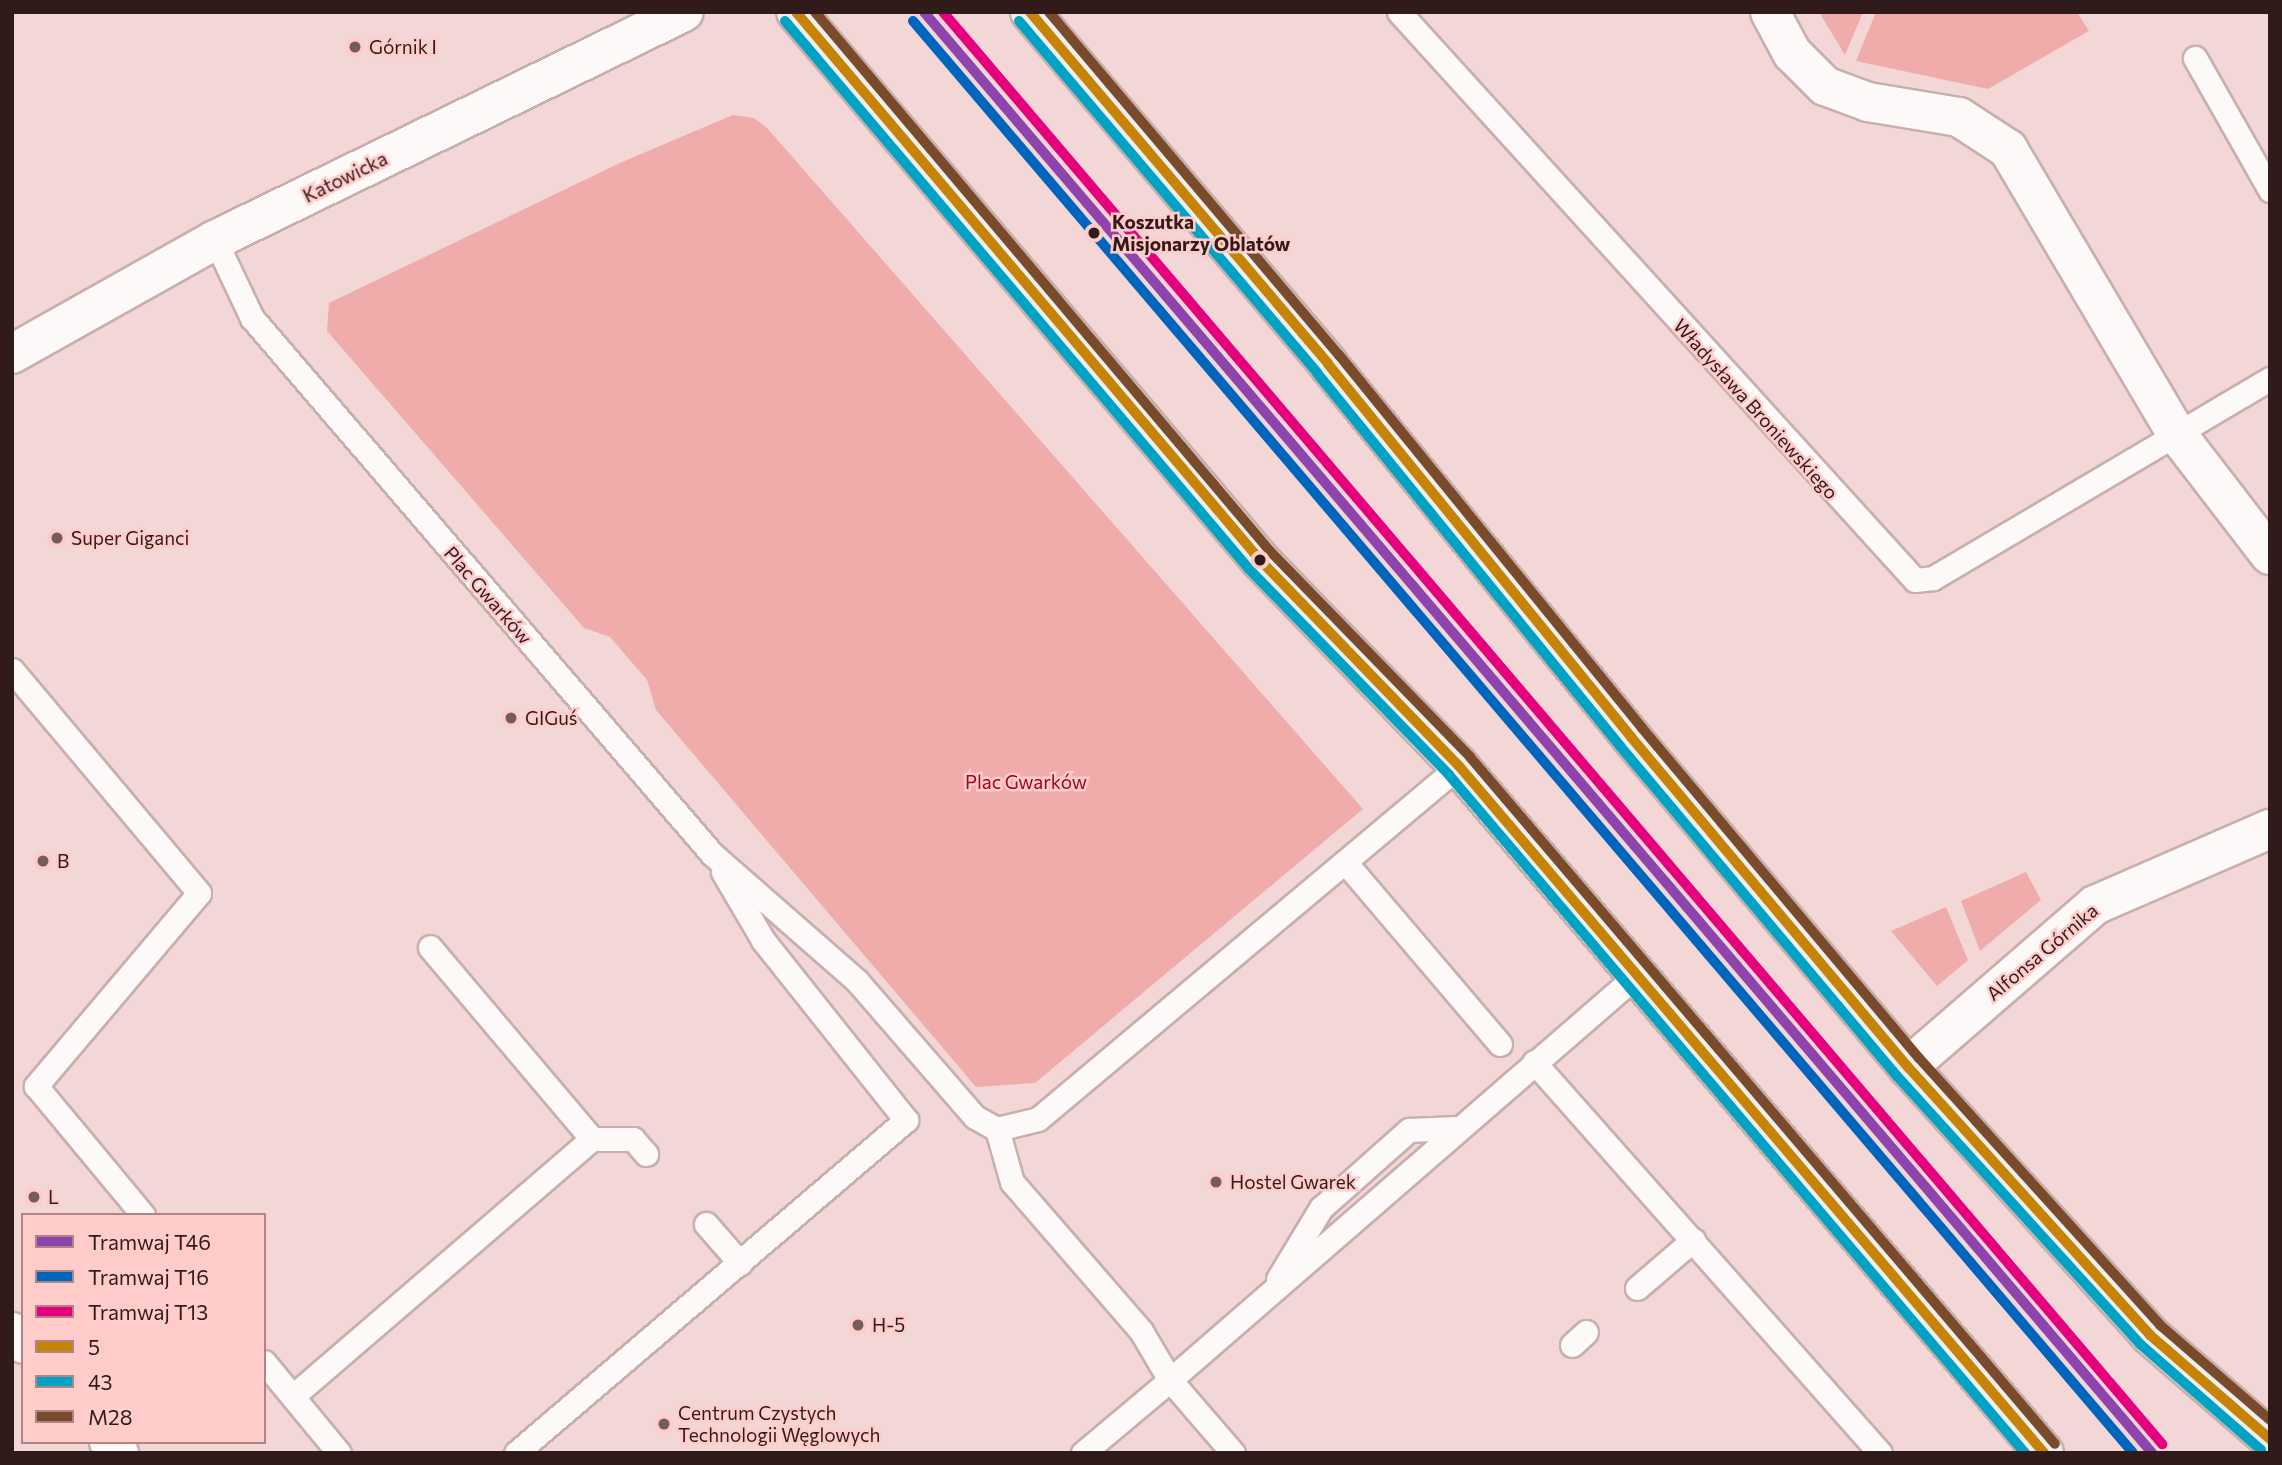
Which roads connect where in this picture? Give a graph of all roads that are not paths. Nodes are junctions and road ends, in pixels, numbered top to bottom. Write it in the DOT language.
graph roads {
  1 [pos="684,12"];
  2 [pos="796,12"];
  3 [pos="1030,12"];
  4 [pos="1399,12"];
  5 [pos="1770,12"];
  6 [pos="2195,58"];
  7 [pos="2270,190"];
  8 [pos="215,240"];
  9 [pos="12,354"];
  10 [pos="2270,379"];
  11 [pos="2176,433"];
  12 [pos="2270,555"];
  13 [pos="12,670"];
  14 [pos="1460,766"];
  15 [pos="2270,829"];
  16 [pos="712,854"];
  17 [pos="1345,862"];
  18 [pos="430,947"];
  19 [pos="1638,974"];
  20 [pos="1500,1044"];
  21 [pos="1534,1062"];
  22 [pos="1908,1067"];
  23 [pos="997,1129"];
  24 [pos="592,1139"];
  25 [pos="646,1154"];
  26 [pos="141,1213"];
  27 [pos="706,1224"];
  28 [pos="1693,1240"];
  29 [pos="740,1263"];
  30 [pos="1637,1288"];
  31 [pos="266,1364"];
  32 [pos="1170,1380"];
  33 [pos="293,1396"];
  34 [pos="2270,1439"];
  35 [pos="340,1453"];
  36 [pos="516,1453"];
  37 [pos="1083,1453"];
  38 [pos="1233,1453"];
  39 [pos="1880,1453"];
  40 [pos="2044,1453"];
  1 -- 8 [label="street, Katowicka"];
  2 -- 14 [label="main road"];
  3 -- 22 [label="main road"];
  4 -- 11 [label="lane, Władysława Broniewskiego"];
  5 -- 11 [label="street"];
  6 -- 7 [label="lane"];
  8 -- 9 [label="street, Katowicka"];
  8 -- 16 [label="lane, Plac Gwarków"];
  10 -- 11 [label="lane, Władysława Broniewskiego"];
  11 -- 12 [label="street"];
  13 -- 26 [label="lane"];
  14 -- 17 [label="lane"];
  14 -- 19 [label="main road"];
  15 -- 22 [label="street, Alfonsa Górnika"];
  16 -- 23 [label="lane, Plac Gwarków"];
  16 -- 29 [label="lane"];
  17 -- 20 [label="lane"];
  17 -- 23 [label="lane"];
  18 -- 24 [label="lane"];
  19 -- 21 [label="lane"];
  19 -- 40 [label="main road"];
  21 -- 28 [label="lane"];
  21 -- 32 [label="lane"];
  22 -- 34 [label="main road"];
  23 -- 32 [label="lane"];
  24 -- 25 [label="lane"];
  24 -- 33 [label="lane"];
  27 -- 29 [label="lane"];
  28 -- 30 [label="lane"];
  28 -- 39 [label="lane"];
  29 -- 36 [label="lane"];
  31 -- 33 [label="lane"];
  32 -- 37 [label="lane"];
  32 -- 38 [label="lane"];
  33 -- 35 [label="lane"];
}
